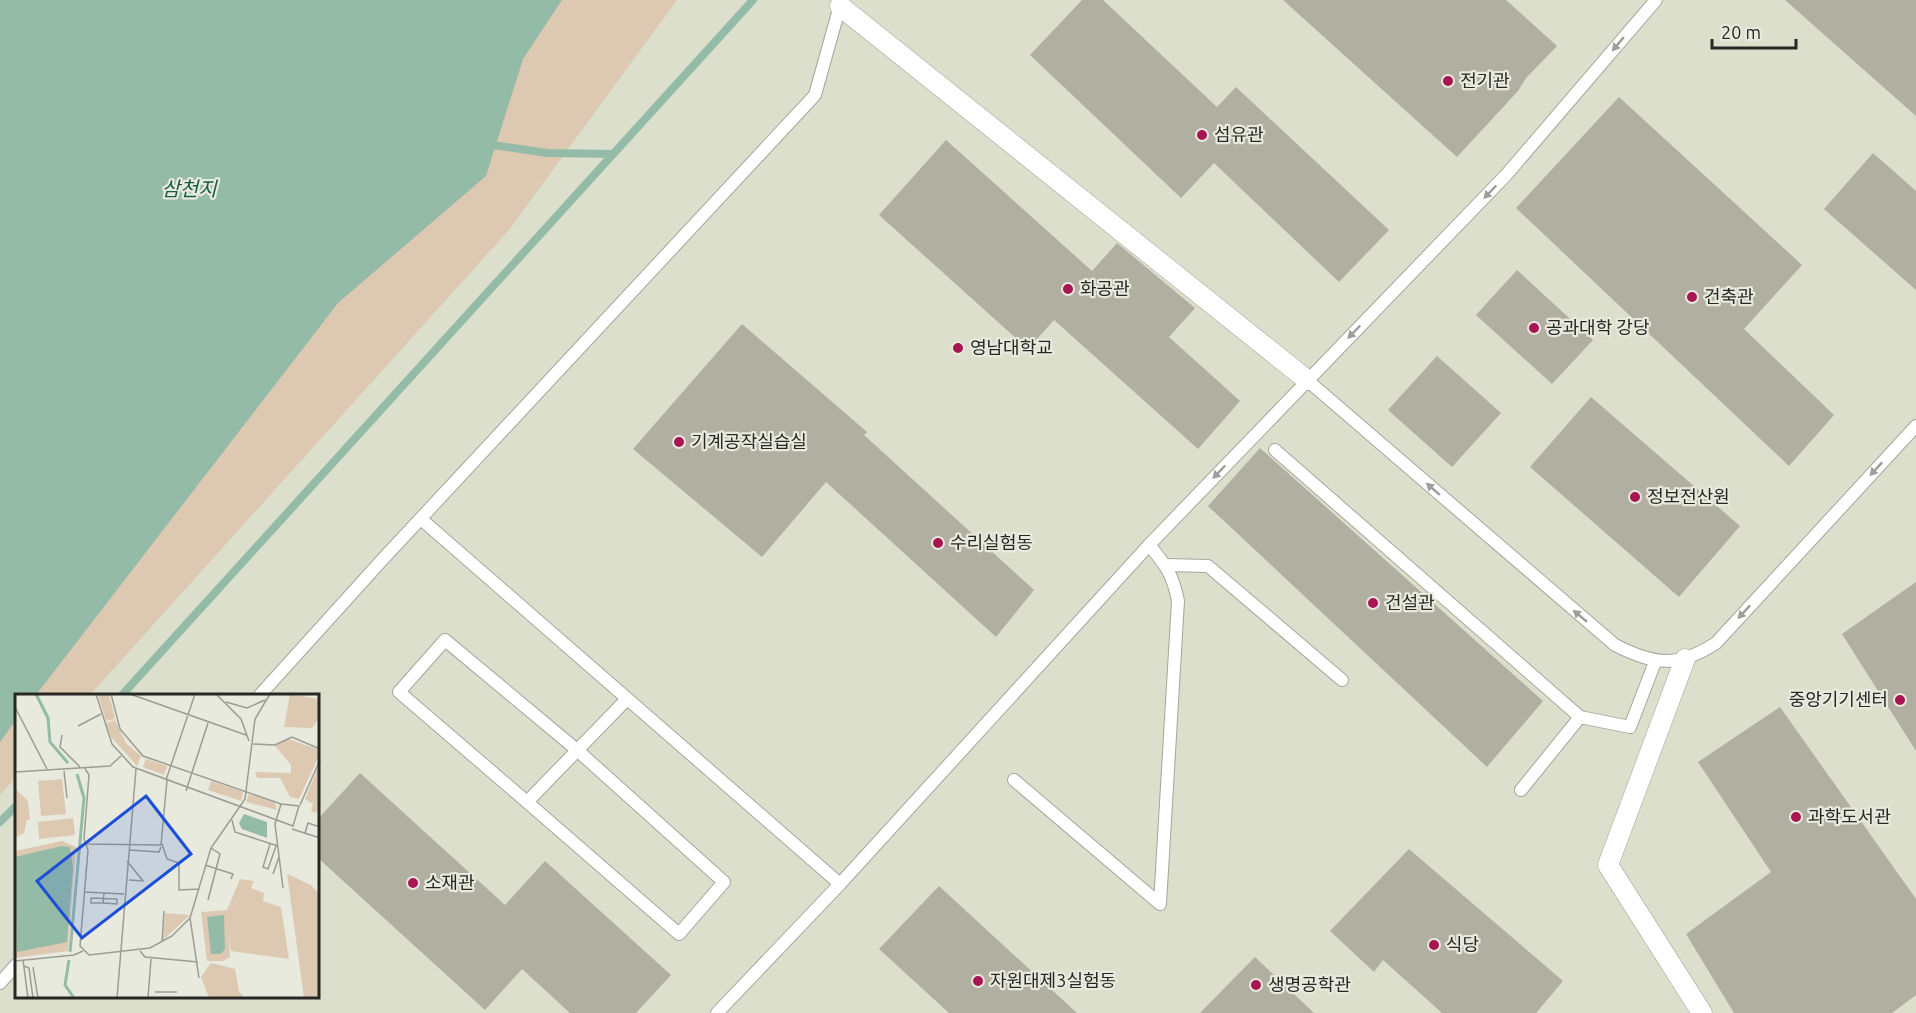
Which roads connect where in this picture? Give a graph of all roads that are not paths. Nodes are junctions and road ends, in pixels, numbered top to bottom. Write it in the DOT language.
graph roads {
  1 [pos="1656,0"];
  2 [pos="841,3"];
  3 [pos="1307,380"];
  4 [pos="1916,426"];
  5 [pos="1275,450"];
  6 [pos="421,519"];
  7 [pos="1149,545"];
  8 [pos="1166,565"];
  9 [pos="1685,658"];
  10 [pos="1655,662"];
  11 [pos="1342,680"];
  12 [pos="261,694"];
  13 [pos="627,699"];
  14 [pos="1580,717"];
  15 [pos="577,750"];
  16 [pos="1014,780"];
  17 [pos="1521,790"];
  18 [pos="527,802"];
  19 [pos="840,884"];
  20 [pos="15,966"];
  21 [pos="0,983"];
  22 [pos="717,1013"];
  23 [pos="1702,1013"];
  1 -- 3 [label="lane, one-way"];
  2 -- 3 [label="street"];
  2 -- 6 [label="lane"];
  3 -- 7 [label="lane, one-way"];
  10 -- 3 [label="lane, one-way"];
  4 -- 9 [label="lane, one-way"];
  5 -- 14 [label="lane"];
  6 -- 12 [label="lane"];
  6 -- 13 [label="lane"];
  7 -- 8 [label="lane"];
  7 -- 19 [label="lane"];
  8 -- 11 [label="lane"];
  8 -- 16 [label="lane"];
  9 -- 10 [label="lane"];
  9 -- 23 [label="street"];
  10 -- 14 [label="lane"];
  13 -- 15 [label="lane"];
  13 -- 19 [label="lane"];
  14 -- 17 [label="lane"];
  15 -- 18 [label="lane"];
  15 -- 18 [label="lane"];
  15 -- 18 [label="lane"];
  19 -- 22 [label="lane"];
  20 -- 21 [label="lane"];
}
